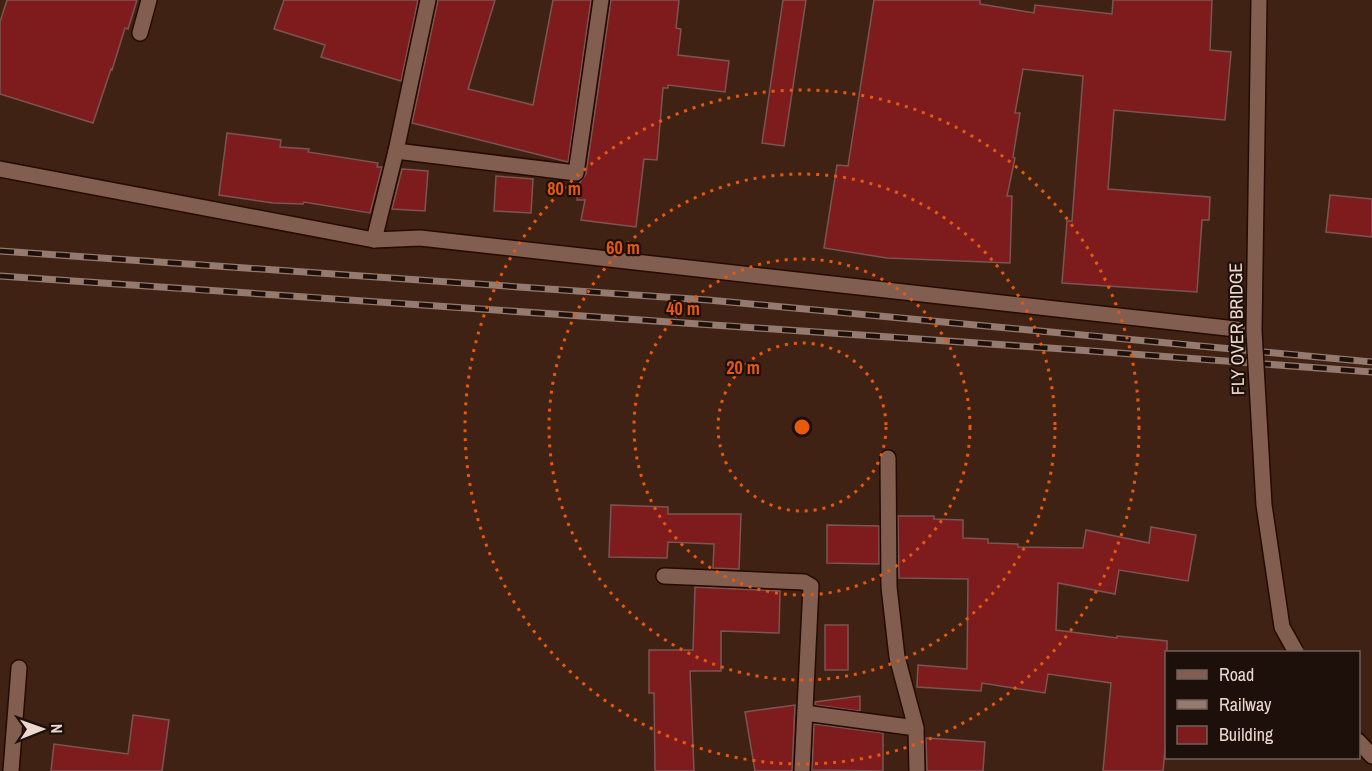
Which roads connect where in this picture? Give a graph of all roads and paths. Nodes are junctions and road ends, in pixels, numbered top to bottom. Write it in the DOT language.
graph roads {
  1 [pos="149,0"];
  2 [pos="428,0"];
  3 [pos="601,0"];
  4 [pos="1259,0"];
  5 [pos="140,33"];
  6 [pos="396,152"];
  7 [pos="0,169"];
  8 [pos="374,240"];
  9 [pos="1254,331"];
  10 [pos="888,458"];
  11 [pos="664,576"];
  12 [pos="1295,651"];
  13 [pos="19,668"];
  14 [pos="805,713"];
  15 [pos="916,728"];
  16 [pos="1360,742"];
  17 [pos="1372,756"];
  18 [pos="10,771"];
  19 [pos="802,771"];
  20 [pos="917,771"];
  1 -- 5 [label="street"];
  2 -- 6 [label="street"];
  3 -- 6 [label="street"];
  4 -- 9 [label="street, FLY OVER BRIDGE, bridge"];
  6 -- 8 [label="street"];
  7 -- 8 [label="street"];
  8 -- 9 [label="street"];
  9 -- 12 [label="street, FLY OVER BRIDGE, bridge"];
  10 -- 15 [label="street"];
  11 -- 14 [label="street"];
  13 -- 18 [label="street"];
  14 -- 15 [label="street"];
  14 -- 19 [label="street"];
  15 -- 20 [label="street"];
  16 -- 17 [label="street"];
}
